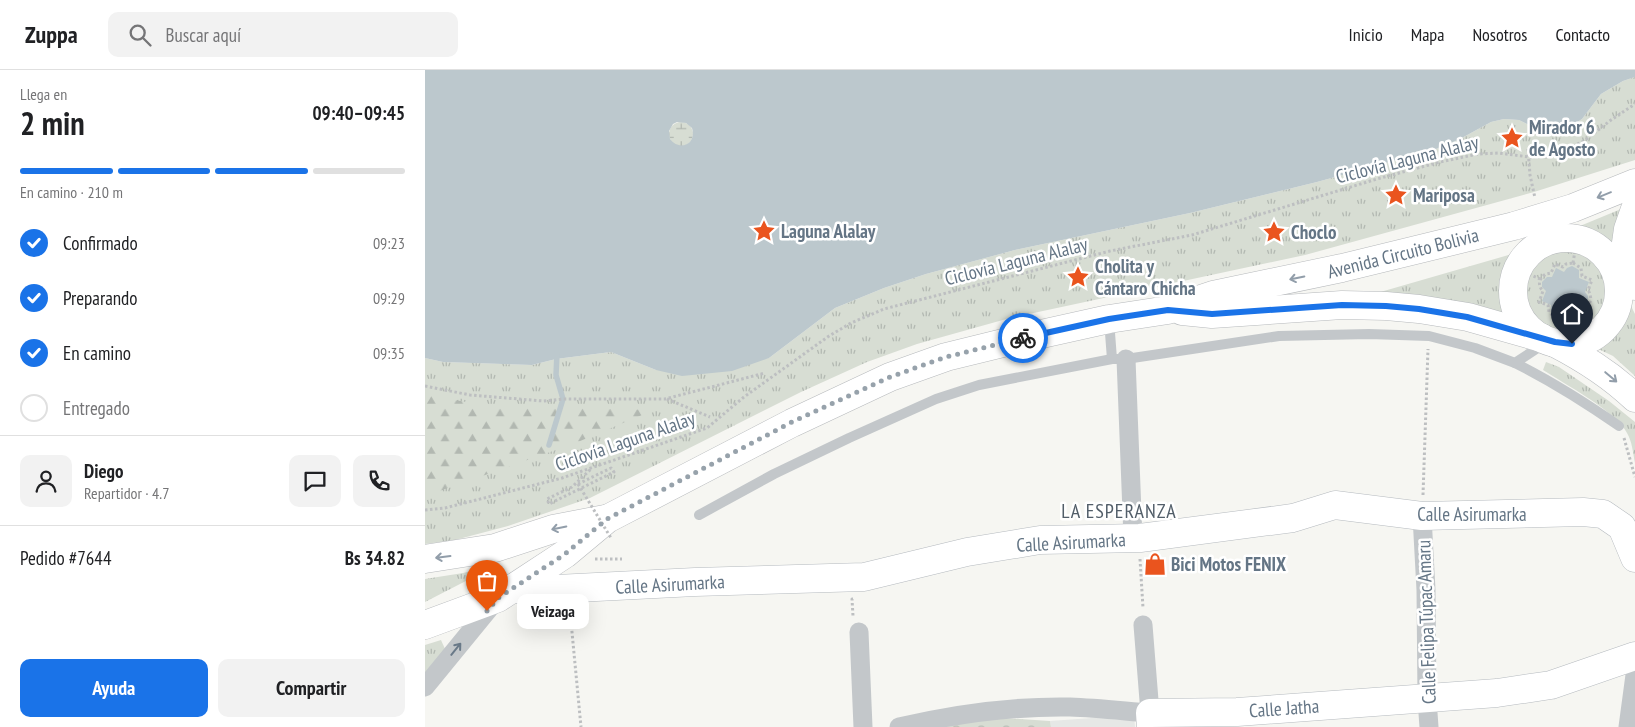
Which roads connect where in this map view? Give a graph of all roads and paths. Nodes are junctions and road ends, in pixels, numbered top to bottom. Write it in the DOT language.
graph roads {
  1 [pos="1635,104"];
  2 [pos="1527,149"];
  3 [pos="1529,157"];
  4 [pos="1635,183"];
  5 [pos="1534,192"];
  6 [pos="1573,208"];
  7 [pos="1635,209"];
  8 [pos="1514,226"];
  9 [pos="1545,230"];
  10 [pos="1574,251"];
  11 [pos="1528,265"];
  12 [pos="1622,276"];
  13 [pos="1540,279"];
  14 [pos="1168,310"];
  15 [pos="1109,319"];
  16 [pos="1429,336"];
  17 [pos="1548,340"];
  18 [pos="1119,359"];
  19 [pos="1515,363"];
  20 [pos="765,372"];
  21 [pos="425,386"];
  22 [pos="1635,398"];
  23 [pos="665,399"];
  24 [pos="710,417"];
  25 [pos="1619,426"];
  26 [pos="593,467"];
  27 [pos="1635,477"];
  28 [pos="425,510"];
  29 [pos="699,514"];
  30 [pos="1422,516"];
  31 [pos="609,529"];
  32 [pos="1136,538"];
  33 [pos="590,551"];
  34 [pos="1635,558"];
  35 [pos="425,559"];
  36 [pos="622,559"];
  37 [pos="568,589"];
  38 [pos="504,593"];
  39 [pos="425,625"];
  40 [pos="1143,625"];
  41 [pos="859,632"];
  42 [pos="1635,656"];
  43 [pos="1635,675"];
  44 [pos="425,687"];
  45 [pos="1427,699"];
  46 [pos="1151,720"];
  47 [pos="581,727"];
  48 [pos="863,727"];
  49 [pos="899,727"];
  50 [pos="1429,727"];
  51 [pos="1628,727"];
  1 -- 3 [label="path, Ciclovía Laguna Alalay"];
  2 -- 3 [label="path"];
  3 -- 5 [label="path"];
  3 -- 26 [label="path, Ciclovía Laguna Alalay"];
  4 -- 6 [label="main road, Avenida Circuito Bolivia, one-way"];
  6 -- 8 [label="main road, Avenida Circuito Bolivia"];
  6 -- 9 [label="main road"];
  7 -- 12 [label="main road"];
  8 -- 9 [label="main road"];
  8 -- 14 [label="main road, Avenida Circuito Bolivia, one-way"];
  9 -- 10 [label="main road"];
  9 -- 11 [label="main road"];
  10 -- 11 [label="main road"];
  10 -- 12 [label="main road"];
  10 -- 13 [label="path"];
  10 -- 13 [label="path"];
  11 -- 13 [label="path"];
  11 -- 17 [label="main road"];
  12 -- 17 [label="main road"];
  14 -- 15 [label="main road, Avenida Circuito Bolivia"];
  14 -- 17 [label="main road, Avenida Circuito Bolivia"];
  15 -- 18 [label="lane"];
  15 -- 31 [label="main road, Avenida Circuito Bolivia"];
  16 -- 18 [label="lane"];
  16 -- 19 [label="lane"];
  16 -- 30 [label="path, Calle Felipa Túpac Amaru"];
  17 -- 19 [label="lane"];
  17 -- 22 [label="main road, one-way"];
  18 -- 29 [label="lane"];
  18 -- 32 [label="street"];
  19 -- 25 [label="lane"];
  20 -- 23 [label="path"];
  21 -- 23 [label="path"];
  23 -- 24 [label="path"];
  25 -- 27 [label="path"];
  26 -- 28 [label="path, Ciclovía Laguna Alalay"];
  26 -- 31 [label="path, bridge"];
  30 -- 32 [label="main road, Calle Asirumarka"];
  30 -- 34 [label="main road, Calle Asirumarka"];
  30 -- 45 [label="street, Calle Felipa Túpac Amaru"];
  31 -- 35 [label="main road, Avenida Circuito Bolivia, one-way"];
  31 -- 38 [label="main road, Avenida Circuito Bolivia"];
  32 -- 37 [label="main road, Calle Asirumarka"];
  32 -- 40 [label="path"];
  33 -- 36 [label="path"];
  37 -- 38 [label="main road, Calle Asirumarka"];
  37 -- 47 [label="path"];
  38 -- 39 [label="main road, Avenida Circuito Bolivia"];
  44 -- 38 [label="street, one-way"];
  40 -- 46 [label="street"];
  41 -- 48 [label="street"];
  42 -- 45 [label="main road, Calle Jatha"];
  43 -- 51 [label="street"];
  45 -- 46 [label="main road, Calle Jatha"];
  45 -- 50 [label="street, Calle Felipa Túpac Amaru"];
  46 -- 49 [label="street, Calle Jatha"];
}
